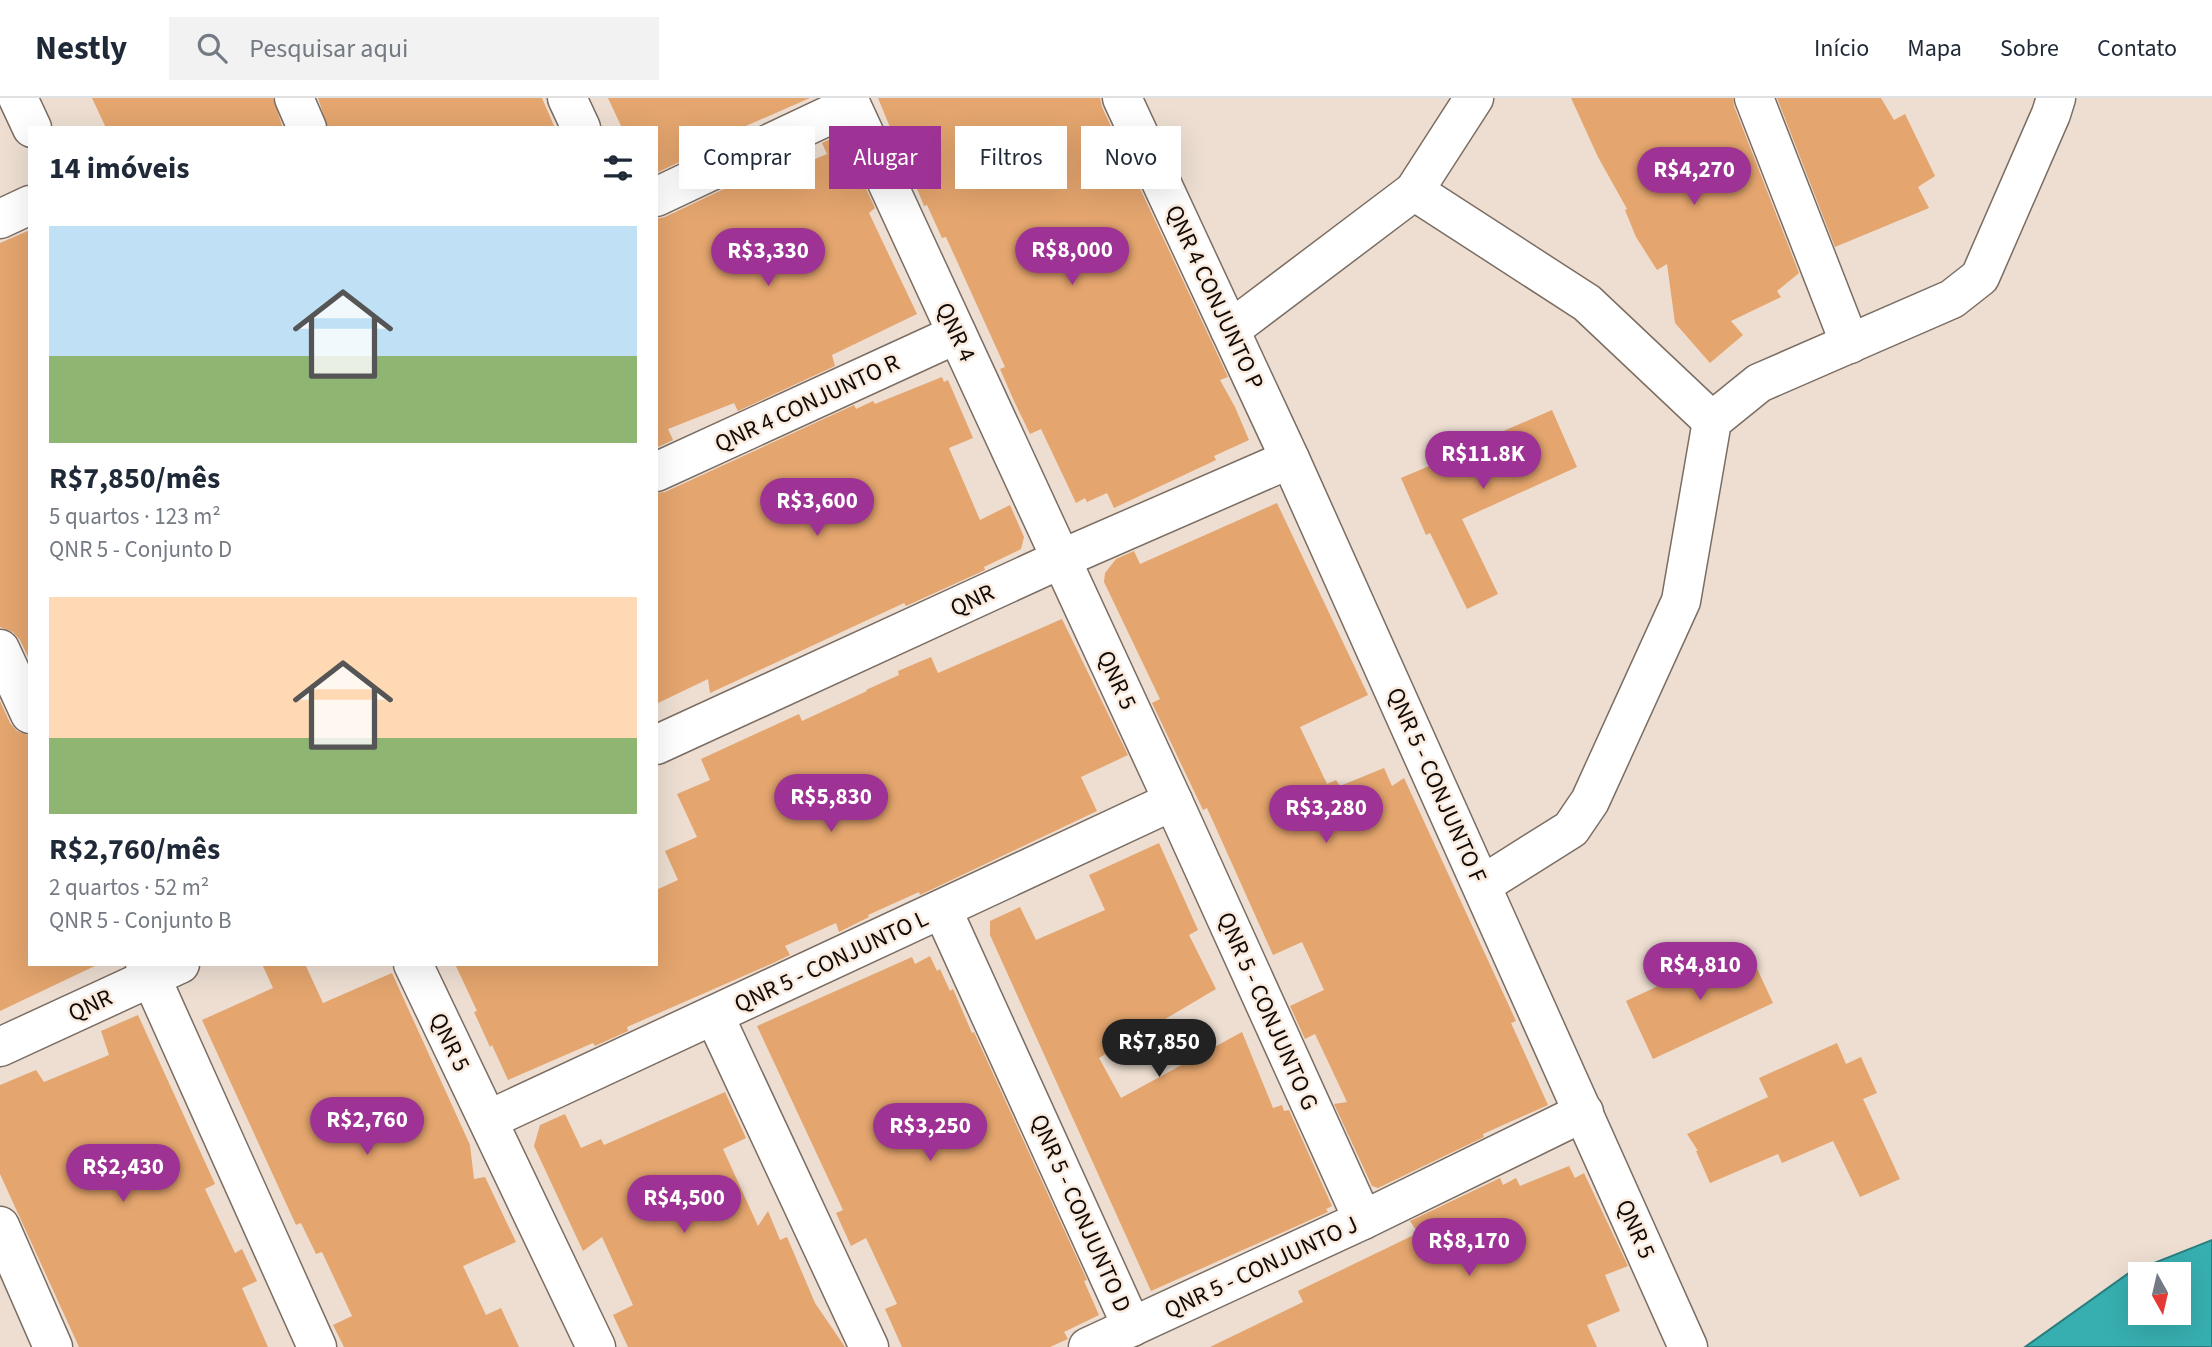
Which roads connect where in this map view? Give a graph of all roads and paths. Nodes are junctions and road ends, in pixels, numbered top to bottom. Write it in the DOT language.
graph roads {
  1 [pos="18,98"];
  2 [pos="294,98"];
  3 [pos="567,98"];
  4 [pos="1122,98"];
  5 [pos="1474,98"];
  6 [pos="1754,98"];
  7 [pos="2056,98"];
  8 [pos="850,101"];
  9 [pos="31,126"];
  10 [pos="306,126"];
  11 [pos="580,126"];
  12 [pos="1414,191"];
  13 [pos="658,196"];
  14 [pos="28,206"];
  15 [pos="0,219"];
  16 [pos="1230,330"];
  17 [pos="957,334"];
  18 [pos="1850,344"];
  19 [pos="1712,421"];
  20 [pos="1290,459"];
  21 [pos="658,471"];
  22 [pos="1061,559"];
  23 [pos="0,649"];
  24 [pos="28,710"];
  25 [pos="658,744"];
  26 [pos="1173,801"];
  27 [pos="1482,885"];
  28 [pos="942,909"];
  29 [pos="414,966"];
  30 [pos="158,969"];
  31 [pos="713,1015"];
  32 [pos="0,1046"];
  33 [pos="1584,1112"];
  34 [pos="488,1120"];
  35 [pos="1363,1220"];
  36 [pos="0,1226"];
  37 [pos="1132,1327"];
  38 [pos="53,1347"];
  39 [pos="317,1347"];
  40 [pos="596,1347"];
  41 [pos="869,1347"];
  42 [pos="1088,1347"];
  43 [pos="1689,1347"];
  1 -- 9 [label="street"];
  2 -- 10 [label="street"];
  3 -- 11 [label="street"];
  4 -- 16 [label="street, QNR 4 CONJUNTO P"];
  5 -- 12 [label="street"];
  6 -- 18 [label="street"];
  7 -- 18 [label="street"];
  8 -- 13 [label="street"];
  8 -- 17 [label="street, QNR 4"];
  12 -- 16 [label="street"];
  12 -- 19 [label="street"];
  14 -- 15 [label="street"];
  16 -- 20 [label="street, QNR 4 CONJUNTO P"];
  17 -- 21 [label="street, QNR 4 CONJUNTO R"];
  17 -- 22 [label="street, QNR 4"];
  18 -- 19 [label="street"];
  19 -- 27 [label="street"];
  20 -- 22 [label="street, QNR"];
  20 -- 27 [label="street, QNR 5 - CONJUNTO F"];
  22 -- 25 [label="street, QNR"];
  22 -- 26 [label="street, QNR 5"];
  23 -- 24 [label="street"];
  26 -- 28 [label="street, QNR 5 - CONJUNTO L"];
  26 -- 35 [label="street, QNR 5 - CONJUNTO G"];
  27 -- 33 [label="street, QNR 5 - CONJUNTO F"];
  28 -- 31 [label="street, QNR 5 - CONJUNTO L"];
  28 -- 37 [label="street, QNR 5 - CONJUNTO D"];
  29 -- 34 [label="street, QNR 5"];
  30 -- 32 [label="street, QNR"];
  30 -- 39 [label="street"];
  31 -- 34 [label="street, QNR 5 - CONJUNTO L"];
  31 -- 41 [label="street"];
  33 -- 35 [label="street, QNR 5 - CONJUNTO J"];
  33 -- 43 [label="street, QNR 5"];
  34 -- 40 [label="street, QNR 5"];
  35 -- 37 [label="street, QNR 5 - CONJUNTO J"];
  36 -- 38 [label="street"];
  37 -- 42 [label="street, QNR 5 - CONJUNTO J"];
}
